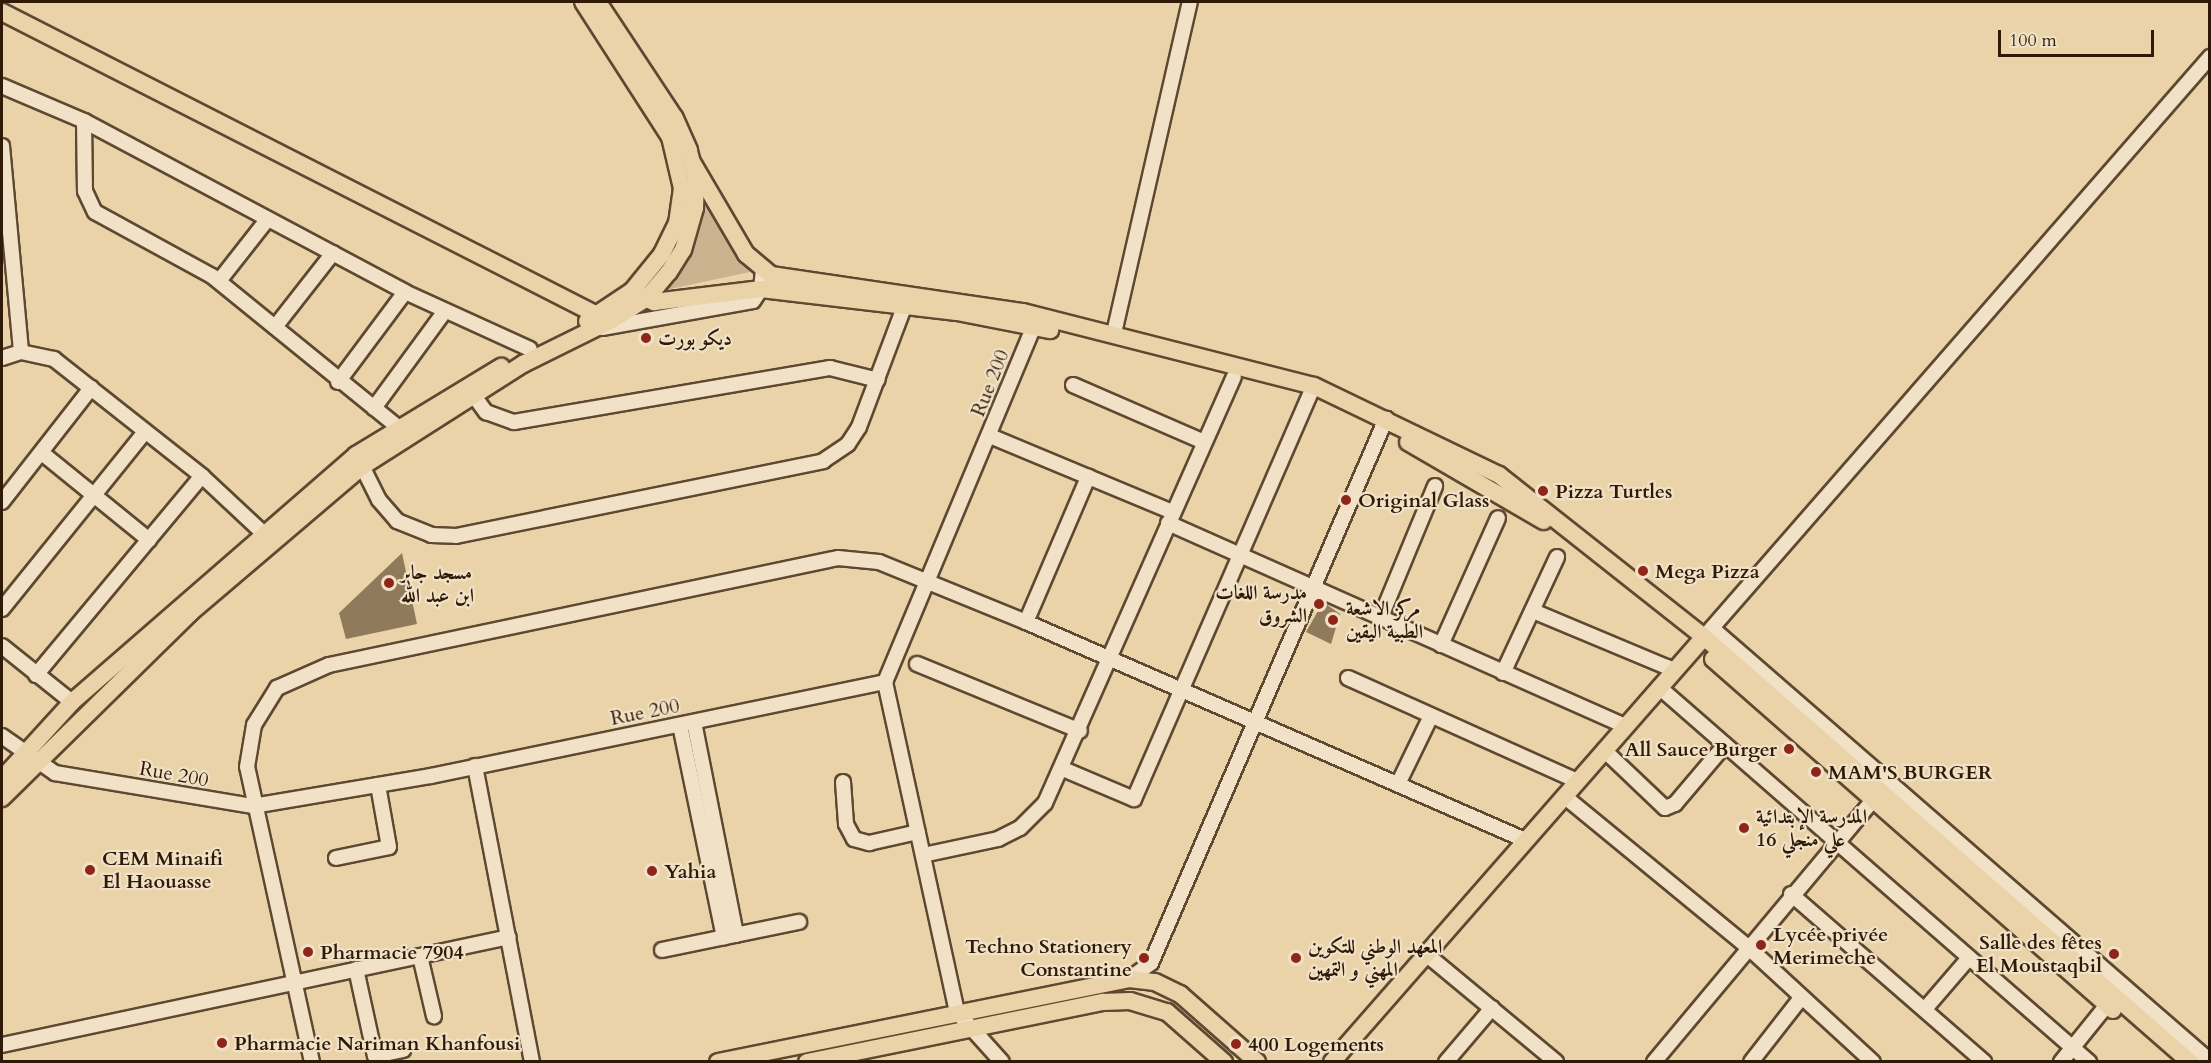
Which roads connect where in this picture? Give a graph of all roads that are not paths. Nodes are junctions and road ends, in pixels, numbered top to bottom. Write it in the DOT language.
graph roads {
  1 [pos="583,2"];
  2 [pos="598,2"];
  3 [pos="1190,2"];
  4 [pos="2,12"];
  5 [pos="2210,57"];
  6 [pos="2,86"];
  7 [pos="84,121"];
  8 [pos="2,146"];
  9 [pos="692,162"];
  10 [pos="3,183"];
  11 [pos="267,220"];
  12 [pos="333,253"];
  13 [pos="763,272"];
  14 [pos="219,281"];
  15 [pos="761,289"];
  16 [pos="405,292"];
  17 [pos="639,295"];
  18 [pos="904,307"];
  19 [pos="445,311"];
  20 [pos="602,322"];
  21 [pos="1034,326"];
  22 [pos="275,327"];
  23 [pos="1114,333"];
  24 [pos="530,349"];
  25 [pos="21,352"];
  26 [pos="2,358"];
  27 [pos="1234,377"];
  28 [pos="878,380"];
  29 [pos="338,382"];
  30 [pos="1073,385"];
  31 [pos="91,388"];
  32 [pos="1312,391"];
  33 [pos="471,393"];
  34 [pos="374,408"];
  35 [pos="1384,424"];
  36 [pos="400,429"];
  37 [pos="145,432"];
  38 [pos="990,436"];
  39 [pos="1204,442"];
  40 [pos="42,453"];
  41 [pos="360,460"];
  42 [pos="202,476"];
  43 [pos="1088,477"];
  44 [pos="1435,486"];
  45 [pos="94,495"];
  46 [pos="2,502"];
  47 [pos="1171,517"];
  48 [pos="1498,518"];
  49 [pos="263,532"];
  50 [pos="149,540"];
  51 [pos="1241,555"];
  52 [pos="1557,556"];
  53 [pos="928,582"];
  54 [pos="1312,589"];
  55 [pos="2,609"];
  56 [pos="1533,611"];
  57 [pos="1380,619"];
  58 [pos="1026,622"];
  59 [pos="1704,637"];
  60 [pos="1441,645"];
  61 [pos="2,646"];
  62 [pos="1111,660"];
  63 [pos="917,664"];
  64 [pos="1674,670"];
  65 [pos="1503,672"];
  66 [pos="36,675"];
  67 [pos="1348,678"];
  68 [pos="885,682"];
  69 [pos="1659,687"];
  70 [pos="1183,691"];
  71 [pos="72,702"];
  72 [pos="1430,718"];
  73 [pos="1255,722"];
  74 [pos="687,723"];
  75 [pos="1625,726"];
  76 [pos="1080,731"];
  77 [pos="2,736"];
  78 [pos="1725,745"];
  79 [pos="1604,750"];
  80 [pos="29,757"];
  81 [pos="475,766"];
  82 [pos="1063,769"];
  83 [pos="2,779"];
  84 [pos="1577,781"];
  85 [pos="843,782"];
  86 [pos="1398,784"];
  87 [pos="378,785"];
  88 [pos="1881,791"];
  89 [pos="1564,796"];
  90 [pos="2,798"];
  91 [pos="253,806"];
  92 [pos="918,832"];
  93 [pos="1526,840"];
  94 [pos="1834,843"];
  95 [pos="923,855"];
  96 [pos="336,858"];
  97 [pos="1791,894"];
  98 [pos="799,922"];
  99 [pos="730,936"];
  100 [pos="509,937"];
  101 [pos="1750,949"];
  102 [pos="662,950"];
  103 [pos="1426,954"];
  104 [pos="420,956"];
  105 [pos="1968,959"];
  106 [pos="1150,963"];
  107 [pos="356,969"];
  108 [pos="1129,979"];
  109 [pos="294,982"];
  110 [pos="1164,986"];
  111 [pos="1802,998"];
  112 [pos="2107,1005"];
  113 [pos="1492,1008"];
  114 [pos="1925,1009"];
  115 [pos="957,1012"];
  116 [pos="434,1016"];
  117 [pos="968,1029"];
  118 [pos="2,1044"];
  119 [pos="2073,1048"];
  120 [pos="403,1050"];
  121 [pos="1864,1058"];
  122 [pos="2210,1061"];
  123 [pos="312,1062"];
  124 [pos="532,1062"];
  125 [pos="718,1062"];
  126 [pos="807,1062"];
  127 [pos="1002,1062"];
  128 [pos="1224,1062"];
  129 [pos="1257,1062"];
  130 [pos="1332,1062"];
  131 [pos="1446,1062"];
  132 [pos="1556,1062"];
  133 [pos="1654,1062"];
  134 [pos="1750,1062"];
  135 [pos="1984,1062"];
  136 [pos="2061,1062"];
  137 [pos="2088,1062"];
  138 [pos="2172,1062"];
  139 [pos="2190,1062"];
  1 -- 17 [label="main road"];
  2 -- 9 [label="main road"];
  3 -- 23 [label="street"];
  4 -- 20 [label="main road"];
  5 -- 59 [label="street"];
  6 -- 7 [label="street"];
  7 -- 11 [label="street"];
  7 -- 14 [label="street"];
  8 -- 10 [label="street"];
  9 -- 13 [label="main road"];
  9 -- 17 [label="main road"];
  10 -- 25 [label="street"];
  11 -- 12 [label="street"];
  11 -- 14 [label="street"];
  12 -- 16 [label="street"];
  12 -- 22 [label="street"];
  13 -- 15 [label="street"];
  13 -- 23 [label="main road"];
  14 -- 22 [label="street"];
  15 -- 17 [label="main road"];
  15 -- 18 [label="main road"];
  15 -- 20 [label="street"];
  16 -- 19 [label="street"];
  16 -- 29 [label="street"];
  17 -- 20 [label="main road"];
  18 -- 21 [label="main road"];
  18 -- 28 [label="street"];
  19 -- 24 [label="street"];
  19 -- 34 [label="street"];
  20 -- 24 [label="main road"];
  20 -- 33 [label="main road"];
  21 -- 27 [label="main road"];
  21 -- 38 [label="street, Rue 200"];
  22 -- 29 [label="street"];
  23 -- 32 [label="main road"];
  24 -- 33 [label="main road"];
  25 -- 26 [label="street"];
  25 -- 31 [label="street"];
  27 -- 32 [label="main road"];
  27 -- 39 [label="street"];
  28 -- 33 [label="street"];
  28 -- 41 [label="street"];
  29 -- 34 [label="street"];
  30 -- 39 [label="street"];
  31 -- 37 [label="street"];
  31 -- 40 [label="street"];
  32 -- 35 [label="main road"];
  32 -- 51 [label="street"];
  33 -- 36 [label="main road"];
  33 -- 41 [label="main road"];
  34 -- 36 [label="street"];
  35 -- 54 [label="street"];
  35 -- 59 [label="main road"];
  36 -- 41 [label="main road"];
  37 -- 42 [label="street"];
  37 -- 45 [label="street"];
  38 -- 43 [label="street"];
  38 -- 53 [label="street, Rue 200"];
  39 -- 47 [label="street"];
  40 -- 45 [label="street"];
  40 -- 46 [label="street"];
  41 -- 49 [label="main road"];
  41 -- 80 [label="main road"];
  42 -- 49 [label="street"];
  42 -- 50 [label="street"];
  43 -- 47 [label="street"];
  43 -- 58 [label="street"];
  44 -- 57 [label="street"];
  45 -- 50 [label="street"];
  45 -- 55 [label="street"];
  47 -- 51 [label="street"];
  47 -- 62 [label="street"];
  48 -- 60 [label="street"];
  49 -- 71 [label="main road"];
  50 -- 66 [label="street"];
  51 -- 54 [label="street"];
  51 -- 70 [label="street"];
  52 -- 56 [label="street"];
  53 -- 58 [label="street"];
  53 -- 68 [label="street, Rue 200"];
  53 -- 91 [label="street"];
  54 -- 57 [label="street"];
  54 -- 73 [label="street"];
  56 -- 64 [label="street"];
  56 -- 65 [label="street"];
  57 -- 60 [label="street"];
  58 -- 62 [label="street"];
  59 -- 64 [label="main road"];
  59 -- 88 [label="main road"];
  60 -- 65 [label="street"];
  61 -- 66 [label="street"];
  62 -- 70 [label="street"];
  62 -- 76 [label="street"];
  63 -- 76 [label="street"];
  64 -- 69 [label="main road"];
  65 -- 75 [label="street"];
  66 -- 71 [label="street"];
  67 -- 72 [label="street"];
  68 -- 74 [label="street, Rue 200"];
  68 -- 92 [label="street"];
  69 -- 75 [label="main road"];
  69 -- 78 [label="street"];
  70 -- 73 [label="street"];
  70 -- 82 [label="street"];
  71 -- 80 [label="main road"];
  72 -- 84 [label="street"];
  72 -- 86 [label="street"];
  73 -- 86 [label="street"];
  73 -- 106 [label="street"];
  74 -- 81 [label="street, Rue 200"];
  74 -- 99 [label="street"];
  75 -- 79 [label="main road"];
  76 -- 82 [label="street"];
  77 -- 80 [label="street, Rue 200"];
  78 -- 79 [label="street"];
  78 -- 94 [label="street"];
  79 -- 84 [label="main road"];
  80 -- 83 [label="main road"];
  80 -- 90 [label="main road"];
  80 -- 91 [label="street, Rue 200"];
  81 -- 87 [label="street, Rue 200"];
  81 -- 100 [label="street"];
  82 -- 95 [label="street"];
  84 -- 89 [label="main road"];
  85 -- 92 [label="street"];
  86 -- 93 [label="street"];
  87 -- 91 [label="street, Rue 200"];
  87 -- 96 [label="street"];
  88 -- 94 [label="street"];
  88 -- 112 [label="main road"];
  88 -- 122 [label="street"];
  88 -- 139 [label="main road"];
  89 -- 93 [label="main road"];
  89 -- 101 [label="street"];
  91 -- 109 [label="street"];
  92 -- 95 [label="street"];
  93 -- 103 [label="main road"];
  94 -- 97 [label="street"];
  94 -- 105 [label="street"];
  95 -- 115 [label="street"];
  97 -- 101 [label="street"];
  97 -- 114 [label="street"];
  98 -- 99 [label="street"];
  99 -- 102 [label="street"];
  100 -- 104 [label="street"];
  100 -- 124 [label="street"];
  101 -- 111 [label="street"];
  101 -- 133 [label="street"];
  103 -- 113 [label="street"];
  103 -- 130 [label="main road"];
  104 -- 107 [label="street"];
  104 -- 116 [label="street"];
  105 -- 114 [label="street"];
  105 -- 119 [label="street"];
  106 -- 108 [label="street"];
  106 -- 110 [label="street"];
  107 -- 109 [label="street"];
  107 -- 120 [label="street"];
  108 -- 110 [label="main road"];
  108 -- 115 [label="main road"];
  109 -- 118 [label="street"];
  109 -- 123 [label="street"];
  110 -- 129 [label="main road"];
  111 -- 121 [label="street"];
  111 -- 134 [label="street"];
  112 -- 119 [label="street"];
  112 -- 138 [label="main road"];
  113 -- 131 [label="street"];
  113 -- 132 [label="street"];
  114 -- 135 [label="street"];
  115 -- 117 [label="street"];
  115 -- 125 [label="main road"];
  117 -- 126 [label="main road"];
  117 -- 127 [label="street"];
  117 -- 128 [label="main road"];
  119 -- 136 [label="street"];
  119 -- 137 [label="street"];
}
